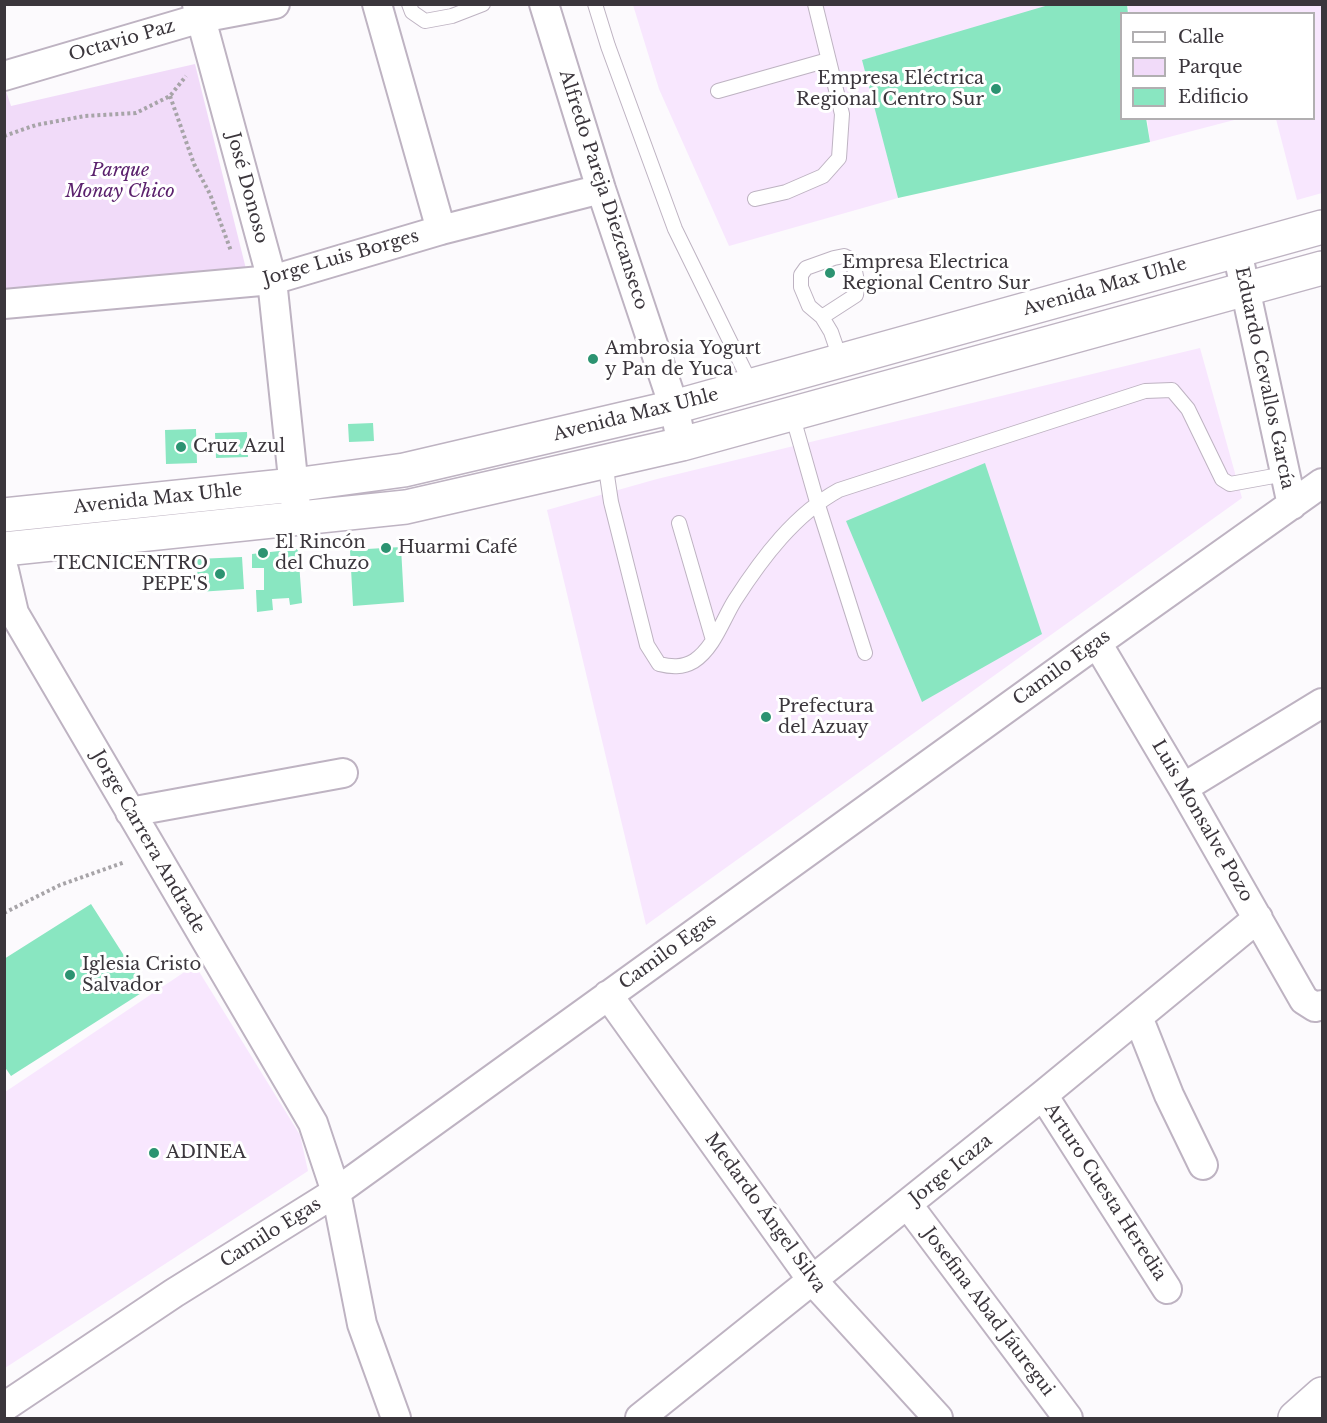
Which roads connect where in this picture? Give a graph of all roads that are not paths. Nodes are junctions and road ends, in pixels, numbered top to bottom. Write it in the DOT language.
graph roads {
  1 [pos="275,4"];
  2 [pos="377,4"];
  3 [pos="410,4"];
  4 [pos="483,4"];
  5 [pos="544,4"];
  6 [pos="595,4"];
  7 [pos="815,5"];
  8 [pos="199,11"];
  9 [pos="828,60"];
  10 [pos="4,76"];
  11 [pos="718,91"];
  12 [pos="601,189"];
  13 [pos="754,199"];
  14 [pos="1323,227"];
  15 [pos="441,230"];
  16 [pos="1237,251"];
  17 [pos="1323,268"];
  18 [pos="272,280"];
  19 [pos="1244,289"];
  20 [pos="4,304"];
  21 [pos="822,317"];
  22 [pos="841,361"];
  23 [pos="752,386"];
  24 [pos="674,407"];
  25 [pos="792,414"];
  26 [pos="682,444"];
  27 [pos="605,462"];
  28 [pos="1285,474"];
  29 [pos="1323,483"];
  30 [pos="294,485"];
  31 [pos="817,502"];
  32 [pos="1292,505"];
  33 [pos="4,514"];
  34 [pos="298,518"];
  35 [pos="679,523"];
  36 [pos="4,549"];
  37 [pos="4,570"];
  38 [pos="713,640"];
  39 [pos="1097,643"];
  40 [pos="865,652"];
  41 [pos="1323,703"];
  42 [pos="343,773"];
  43 [pos="1183,788"];
  44 [pos="130,812"];
  45 [pos="1258,918"];
  46 [pos="608,995"];
  47 [pos="1313,1003"];
  48 [pos="1138,1017"];
  49 [pos="1044,1095"];
  50 [pos="1203,1165"];
  51 [pos="336,1192"];
  52 [pos="908,1205"];
  53 [pos="812,1280"];
  54 [pos="1167,1289"];
  55 [pos="1323,1394"];
  56 [pos="4,1407"];
  57 [pos="396,1419"];
  58 [pos="640,1419"];
  59 [pos="938,1419"];
  60 [pos="1068,1419"];
  61 [pos="1295,1419"];
  1 -- 8 [label="street, Octavio Paz"];
  2 -- 15 [label="street"];
  3 -- 4 [label="lane"];
  5 -- 12 [label="street, Alfredo Pareja Diezcanseco"];
  6 -- 23 [label="lane"];
  7 -- 9 [label="lane"];
  8 -- 10 [label="street, Octavio Paz"];
  8 -- 18 [label="street, José Donoso"];
  9 -- 11 [label="lane"];
  9 -- 13 [label="lane"];
  12 -- 15 [label="street, Jorge Luis Borges"];
  12 -- 24 [label="street, Alfredo Pareja Diezcanseco"];
  14 -- 16 [label="main road, Avenida Max Uhle"];
  15 -- 18 [label="street, Jorge Luis Borges"];
  16 -- 19 [label="street, Eduardo Cevallos García"];
  16 -- 22 [label="main road, Avenida Max Uhle"];
  17 -- 19 [label="main road, Avenida Max Uhle"];
  18 -- 20 [label="street, Jorge Luis Borges"];
  18 -- 30 [label="street, José Donoso"];
  19 -- 25 [label="main road, Avenida Max Uhle"];
  19 -- 28 [label="street, Eduardo Cevallos García"];
  21 -- 21 [label="lane"];
  21 -- 22 [label="lane"];
  22 -- 23 [label="main road, Avenida Max Uhle"];
  23 -- 24 [label="main road, Avenida Max Uhle"];
  24 -- 26 [label="street, Alfredo Pareja Diezcanseco"];
  24 -- 30 [label="main road, Avenida Max Uhle"];
  25 -- 26 [label="main road, Avenida Max Uhle"];
  25 -- 31 [label="lane"];
  26 -- 27 [label="main road, Avenida Max Uhle"];
  27 -- 34 [label="main road, Avenida Max Uhle"];
  27 -- 38 [label="lane"];
  28 -- 31 [label="lane"];
  28 -- 32 [label="street, Eduardo Cevallos García"];
  29 -- 32 [label="street, Camilo Egas"];
  30 -- 33 [label="main road, Avenida Max Uhle"];
  30 -- 34 [label="street, José Donoso"];
  31 -- 38 [label="lane"];
  31 -- 40 [label="lane"];
  32 -- 39 [label="street, Camilo Egas"];
  34 -- 36 [label="main road, Avenida Max Uhle"];
  35 -- 38 [label="lane"];
  37 -- 44 [label="street, Jorge Carrera Andrade"];
  39 -- 43 [label="street, Luis Monsalve Pozo"];
  39 -- 46 [label="street, Camilo Egas"];
  41 -- 43 [label="street"];
  42 -- 44 [label="street"];
  43 -- 45 [label="street, Luis Monsalve Pozo"];
  44 -- 51 [label="street, Jorge Carrera Andrade"];
  45 -- 47 [label="street, Luis Monsalve Pozo"];
  45 -- 48 [label="street, Jorge Icaza"];
  46 -- 51 [label="street, Camilo Egas"];
  46 -- 53 [label="street, Medardo Ángel Silva"];
  48 -- 49 [label="street, Jorge Icaza"];
  48 -- 50 [label="street"];
  49 -- 52 [label="street, Jorge Icaza"];
  49 -- 54 [label="street, Arturo Cuesta Heredia"];
  51 -- 56 [label="street, Camilo Egas"];
  51 -- 57 [label="street, Jorge Carrera Andrade"];
  52 -- 53 [label="street, Jorge Icaza"];
  52 -- 60 [label="street, Josefina Abad Jáuregui"];
  53 -- 58 [label="street, Jorge Icaza"];
  53 -- 59 [label="street, Medardo Ángel Silva"];
  55 -- 61 [label="main road"];
}
